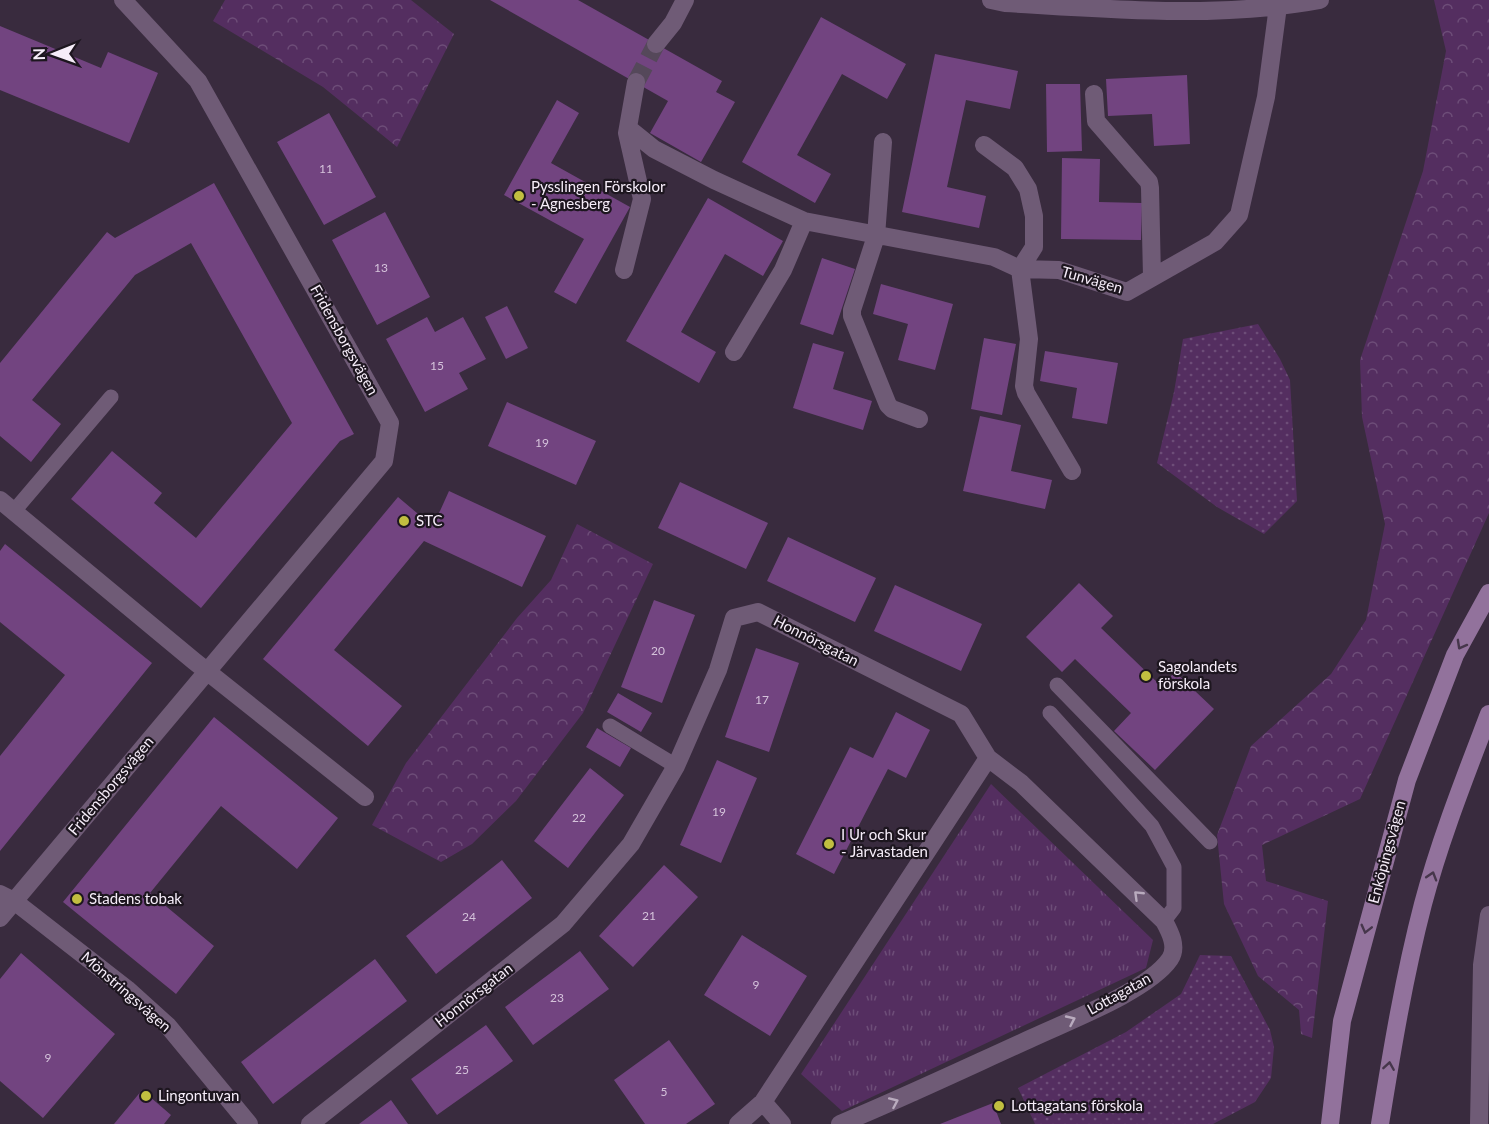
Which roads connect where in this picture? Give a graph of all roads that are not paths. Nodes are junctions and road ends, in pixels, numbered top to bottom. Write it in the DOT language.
graph roads {
  1 [pos="123,0"];
  2 [pos="685,0"];
  3 [pos="990,0"];
  4 [pos="1320,0"];
  5 [pos="1197,5"];
  6 [pos="1278,6"];
  7 [pos="656,44"];
  8 [pos="636,82"];
  9 [pos="1094,94"];
  10 [pos="628,128"];
  11 [pos="883,142"];
  12 [pos="984,145"];
  13 [pos="804,221"];
  14 [pos="876,236"];
  15 [pos="1020,269"];
  16 [pos="624,270"];
  17 [pos="1152,277"];
  18 [pos="735,352"];
  19 [pos="111,397"];
  20 [pos="918,419"];
  21 [pos="1072,471"];
  22 [pos="5,507"];
  23 [pos="1489,593"];
  24 [pos="207,670"];
  25 [pos="1057,685"];
  26 [pos="1050,713"];
  27 [pos="1489,714"];
  28 [pos="610,726"];
  29 [pos="988,758"];
  30 [pos="676,766"];
  31 [pos="365,797"];
  32 [pos="1210,842"];
  33 [pos="7,898"];
  34 [pos="1489,915"];
  35 [pos="0,918"];
  36 [pos="1164,921"];
  37 [pos="763,1102"];
  38 [pos="249,1124"];
  39 [pos="310,1124"];
  40 [pos="738,1124"];
  41 [pos="782,1124"];
  42 [pos="840,1124"];
  43 [pos="1330,1124"];
  44 [pos="1380,1124"];
  45 [pos="1479,1124"];
  1 -- 24 [label="street, Fridensborgsvägen"];
  2 -- 7 [label="street"];
  3 -- 5 [label="street"];
  4 -- 6 [label="street"];
  5 -- 6 [label="street"];
  6 -- 17 [label="street, Tunvägen"];
  8 -- 10 [label="street"];
  9 -- 17 [label="street"];
  10 -- 13 [label="street, Tunvägen"];
  10 -- 16 [label="street"];
  11 -- 14 [label="street"];
  12 -- 15 [label="street"];
  13 -- 14 [label="street, Tunvägen"];
  13 -- 18 [label="street"];
  14 -- 15 [label="street, Tunvägen"];
  14 -- 20 [label="street"];
  15 -- 17 [label="street, Tunvägen"];
  15 -- 21 [label="street"];
  19 -- 22 [label="lane"];
  22 -- 24 [label="street"];
  23 -- 43 [label="main road, Enköpingsvägen, one-way"];
  24 -- 31 [label="street"];
  24 -- 33 [label="street, Fridensborgsvägen"];
  25 -- 32 [label="lane"];
  26 -- 36 [label="lane"];
  44 -- 27 [label="main road, one-way"];
  28 -- 30 [label="lane"];
  29 -- 30 [label="street, Honnörsgatan"];
  36 -- 29 [label="street, Lottagatan, one-way"];
  29 -- 37 [label="street"];
  30 -- 39 [label="street, Honnörsgatan"];
  33 -- 35 [label="street, Fridensborgsvägen"];
  33 -- 38 [label="street, Mönstringsvägen"];
  34 -- 45 [label="street"];
  42 -- 36 [label="street, Lottagatan, one-way"];
  37 -- 40 [label="street"];
  37 -- 41 [label="street"];
}
